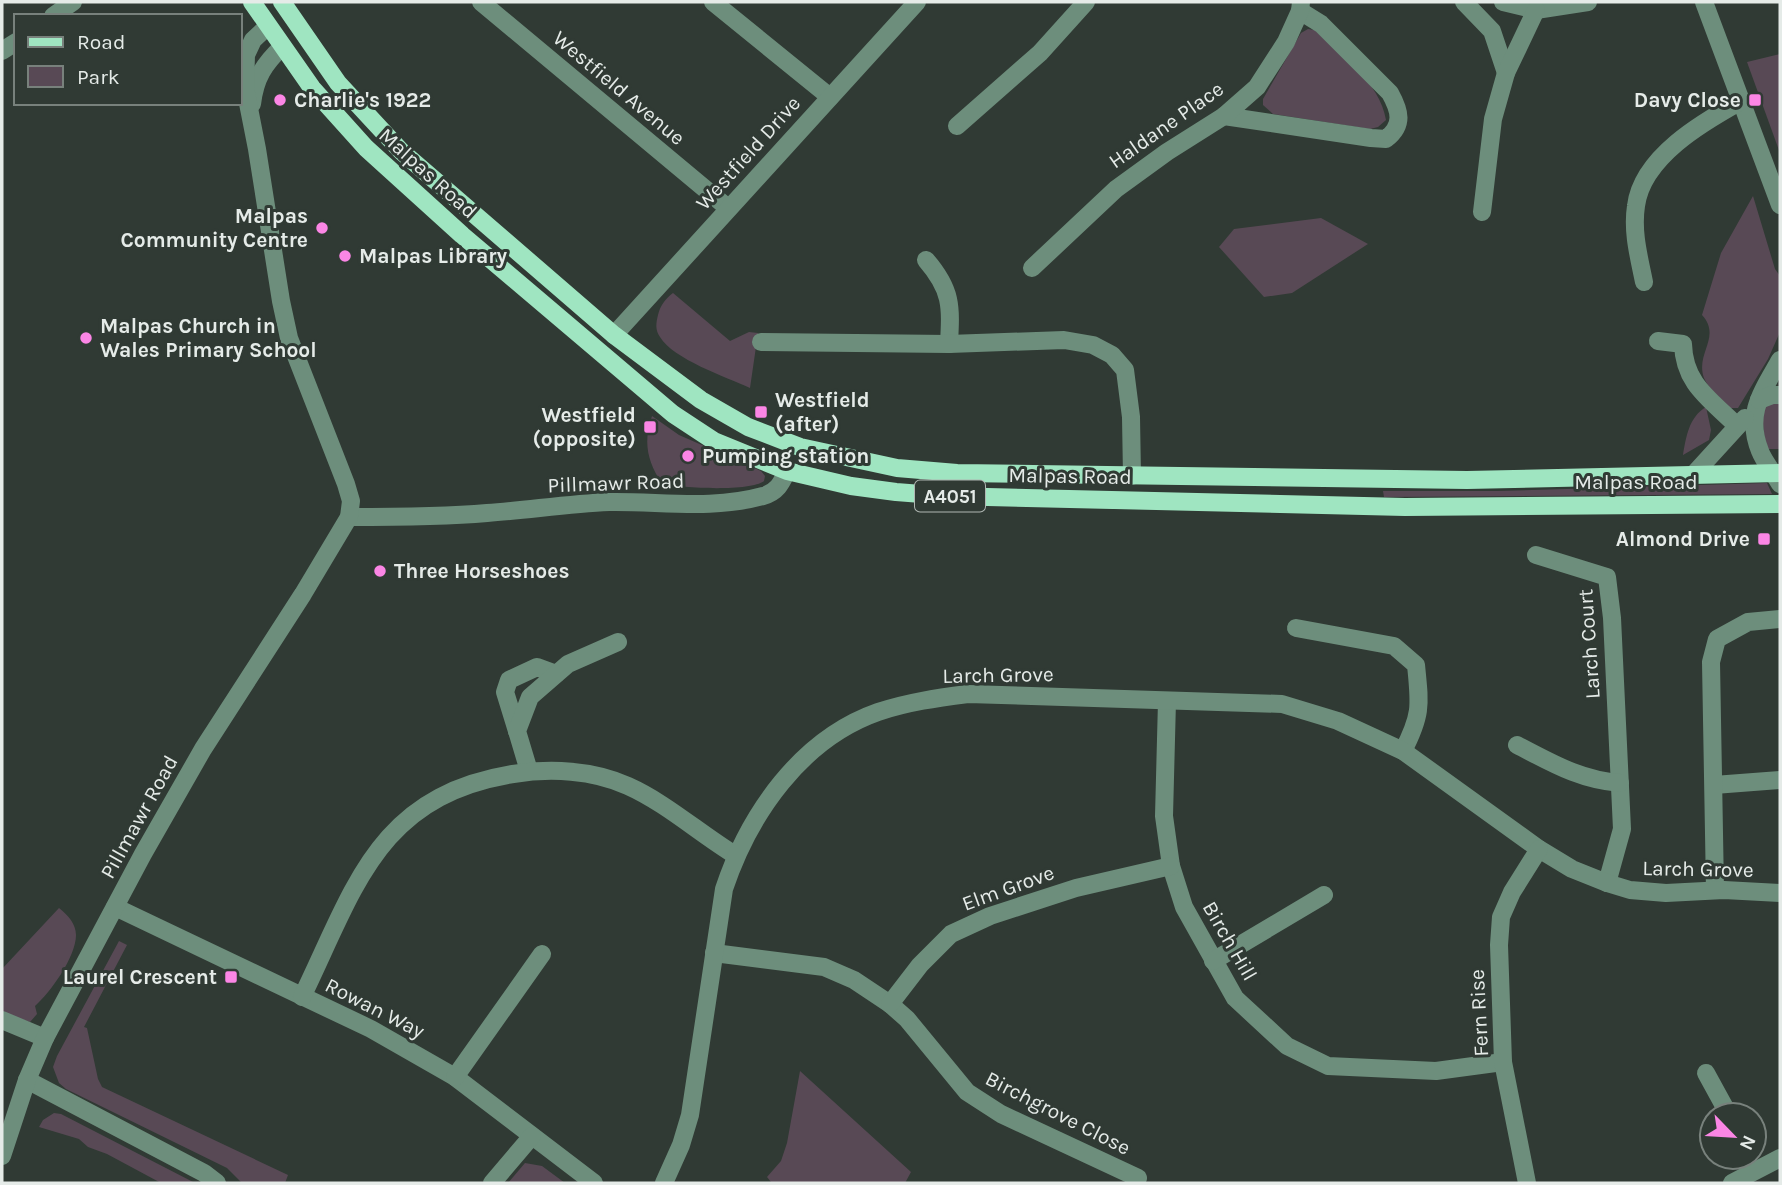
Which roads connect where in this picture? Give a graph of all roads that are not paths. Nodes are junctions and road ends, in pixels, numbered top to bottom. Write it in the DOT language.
graph roads {
  1 [pos="72,2"];
  2 [pos="252,2"];
  3 [pos="282,2"];
  4 [pos="481,2"];
  5 [pos="713,2"];
  6 [pos="1086,2"];
  7 [pos="1464,2"];
  8 [pos="1503,2"];
  9 [pos="1588,2"];
  10 [pos="1704,2"];
  11 [pos="913,4"];
  12 [pos="1300,6"];
  13 [pos="1536,10"];
  14 [pos="56,14"];
  15 [pos="296,23"];
  16 [pos="267,27"];
  17 [pos="282,47"];
  18 [pos="1506,73"];
  19 [pos="830,97"];
  20 [pos="1741,101"];
  21 [pos="250,115"];
  22 [pos="1224,116"];
  23 [pos="957,126"];
  24 [pos="1780,202"];
  25 [pos="728,208"];
  26 [pos="1482,212"];
  27 [pos="926,260"];
  28 [pos="1032,268"];
  29 [pos="1644,282"];
  30 [pos="614,335"];
  31 [pos="1658,341"];
  32 [pos="761,342"];
  33 [pos="949,344"];
  34 [pos="1780,360"];
  35 [pos="1780,395"];
  36 [pos="1756,406"];
  37 [pos="1736,425"];
  38 [pos="787,471"];
  39 [pos="1693,475"];
  40 [pos="1132,477"];
  41 [pos="1778,477"];
  42 [pos="1780,504"];
  43 [pos="349,517"];
  44 [pos="1536,555"];
  45 [pos="1780,619"];
  46 [pos="1296,628"];
  47 [pos="618,642"];
  48 [pos="556,674"];
  49 [pos="1167,701"];
  50 [pos="516,731"];
  51 [pos="1517,745"];
  52 [pos="1404,751"];
  53 [pos="529,771"];
  54 [pos="1780,780"];
  55 [pos="1620,783"];
  56 [pos="1714,785"];
  57 [pos="1539,849"];
  58 [pos="735,855"];
  59 [pos="1171,866"];
  60 [pos="1607,883"];
  61 [pos="1716,890"];
  62 [pos="1780,893"];
  63 [pos="1324,895"];
  64 [pos="115,907"];
  65 [pos="713,953"];
  66 [pos="542,954"];
  67 [pos="1213,961"];
  68 [pos="302,997"];
  69 [pos="890,1004"];
  70 [pos="2,1020"];
  71 [pos="45,1038"];
  72 [pos="1503,1062"];
  73 [pos="1706,1073"];
  74 [pos="455,1077"];
  75 [pos="27,1080"];
  76 [pos="1721,1101"];
  77 [pos="532,1136"];
  78 [pos="2,1156"];
  79 [pos="1746,1171"];
  80 [pos="1138,1178"];
  81 [pos="217,1183"];
  82 [pos="492,1183"];
  83 [pos="594,1183"];
  84 [pos="664,1183"];
  85 [pos="1527,1183"];
  86 [pos="1732,1183"];
  1 -- 14 [label="street"];
  2 -- 16 [label="main road, Malpas Road / A4051"];
  3 -- 15 [label="main road, Malpas Road / A4051"];
  4 -- 25 [label="street, Westfield Avenue"];
  5 -- 19 [label="street"];
  6 -- 23 [label="street"];
  7 -- 18 [label="street"];
  8 -- 13 [label="street"];
  9 -- 13 [label="street"];
  10 -- 20 [label="street"];
  11 -- 19 [label="street, Westfield Drive"];
  12 -- 22 [label="street, Haldane Place"];
  12 -- 22 [label="street"];
  13 -- 18 [label="street"];
  15 -- 16 [label="main road"];
  15 -- 17 [label="main road"];
  15 -- 30 [label="main road, Malpas Road / A4051"];
  16 -- 17 [label="main road, Malpas Road / A4051"];
  16 -- 21 [label="street"];
  17 -- 21 [label="street"];
  17 -- 38 [label="main road, Malpas Road / A4051"];
  18 -- 26 [label="street"];
  19 -- 25 [label="street, Westfield Drive"];
  20 -- 24 [label="street"];
  20 -- 29 [label="street"];
  21 -- 43 [label="street"];
  22 -- 28 [label="street, Haldane Place"];
  25 -- 30 [label="street, Westfield Drive"];
  27 -- 33 [label="street"];
  30 -- 40 [label="main road, Malpas Road / A4051"];
  31 -- 37 [label="street"];
  32 -- 33 [label="street"];
  33 -- 40 [label="street"];
  34 -- 36 [label="street"];
  35 -- 36 [label="street"];
  36 -- 37 [label="street"];
  36 -- 41 [label="street"];
  37 -- 39 [label="street"];
  38 -- 42 [label="main road, Malpas Road / A4051"];
  38 -- 43 [label="street, Pillmawr Road"];
  39 -- 40 [label="main road, Malpas Road / A4051"];
  39 -- 41 [label="main road, Malpas Road / A4051"];
  43 -- 64 [label="street, Pillmawr Road"];
  44 -- 55 [label="street, Larch Court"];
  45 -- 56 [label="street"];
  46 -- 52 [label="street"];
  47 -- 48 [label="street"];
  48 -- 50 [label="street"];
  48 -- 50 [label="street"];
  49 -- 52 [label="street, Larch Grove"];
  49 -- 58 [label="street, Larch Grove"];
  49 -- 59 [label="street, Birch Hill"];
  50 -- 53 [label="street"];
  51 -- 55 [label="street"];
  52 -- 57 [label="street, Larch Grove"];
  53 -- 58 [label="street"];
  53 -- 68 [label="street"];
  54 -- 56 [label="street"];
  55 -- 60 [label="street, Larch Court"];
  56 -- 61 [label="street"];
  57 -- 60 [label="street, Larch Grove"];
  57 -- 72 [label="street, Fern Rise"];
  58 -- 65 [label="street, Larch Grove"];
  59 -- 67 [label="street, Birch Hill"];
  59 -- 69 [label="street, Elm Grove"];
  60 -- 61 [label="street, Larch Grove"];
  61 -- 62 [label="street, Larch Grove"];
  63 -- 67 [label="street"];
  64 -- 68 [label="street, Rowan Way"];
  64 -- 71 [label="street, Pillmawr Road"];
  65 -- 69 [label="street, Birchgrove Close"];
  65 -- 84 [label="street, Larch Grove"];
  66 -- 74 [label="street"];
  67 -- 72 [label="street, Birch Hill"];
  68 -- 74 [label="street, Rowan Way"];
  69 -- 80 [label="street, Birchgrove Close"];
  70 -- 71 [label="street"];
  71 -- 75 [label="street, Pillmawr Road"];
  72 -- 85 [label="street, Fern Rise"];
  73 -- 76 [label="street"];
  74 -- 77 [label="street, Rowan Way"];
  75 -- 78 [label="street, Pillmawr Road"];
  75 -- 81 [label="street"];
  77 -- 82 [label="street"];
  77 -- 83 [label="street, Rowan Way"];
  79 -- 86 [label="street"];
}
